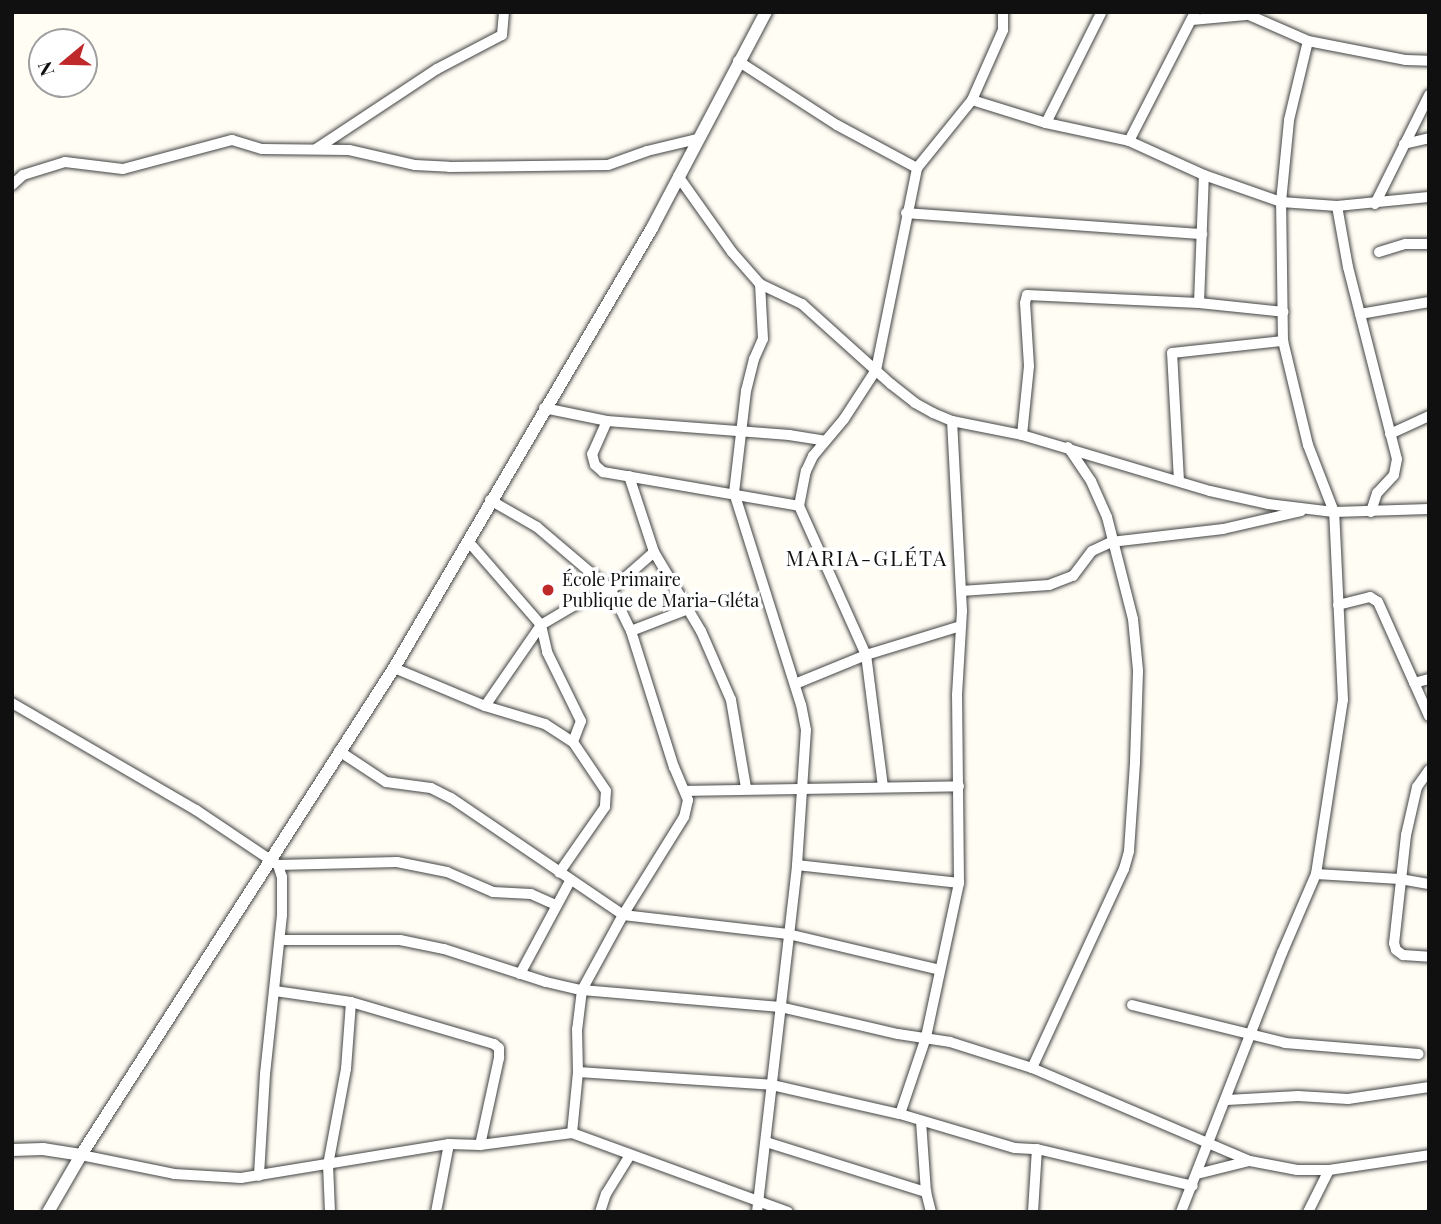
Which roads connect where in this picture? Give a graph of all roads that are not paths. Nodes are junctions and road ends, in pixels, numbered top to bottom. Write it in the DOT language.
graph roads {
  1 [pos="504,12"];
  2 [pos="766,12"];
  3 [pos="1003,12"];
  4 [pos="1101,13"];
  5 [pos="1244,14"];
  6 [pos="1194,16"];
  7 [pos="1308,41"];
  8 [pos="738,61"];
  9 [pos="1429,61"];
  10 [pos="1429,95"];
  11 [pos="972,100"];
  12 [pos="1046,123"];
  13 [pos="1429,138"];
  14 [pos="697,139"];
  15 [pos="1129,141"];
  16 [pos="1404,144"];
  17 [pos="315,149"];
  18 [pos="918,168"];
  19 [pos="1204,175"];
  20 [pos="678,176"];
  21 [pos="13,183"];
  22 [pos="1429,197"];
  23 [pos="1281,202"];
  24 [pos="1375,204"];
  25 [pos="1337,206"];
  26 [pos="906,213"];
  27 [pos="1202,234"];
  28 [pos="1429,244"];
  29 [pos="1379,252"];
  30 [pos="760,284"];
  31 [pos="1429,302"];
  32 [pos="1199,303"];
  33 [pos="1284,312"];
  34 [pos="1360,314"];
  35 [pos="1283,341"];
  36 [pos="876,370"];
  37 [pos="544,408"];
  38 [pos="1429,416"];
  39 [pos="607,421"];
  40 [pos="951,421"];
  41 [pos="741,431"];
  42 [pos="1390,434"];
  43 [pos="1022,435"];
  44 [pos="825,441"];
  45 [pos="1068,447"];
  46 [pos="629,476"];
  47 [pos="1179,481"];
  48 [pos="734,493"];
  49 [pos="490,500"];
  50 [pos="799,506"];
  51 [pos="1429,509"];
  52 [pos="1301,511"];
  53 [pos="1334,512"];
  54 [pos="1371,512"];
  55 [pos="468,541"];
  56 [pos="1111,542"];
  57 [pos="654,552"];
  58 [pos="611,590"];
  59 [pos="961,591"];
  60 [pos="1338,605"];
  61 [pos="688,609"];
  62 [pos="541,625"];
  63 [pos="961,626"];
  64 [pos="631,631"];
  65 [pos="866,655"];
  66 [pos="394,668"];
  67 [pos="1429,679"];
  68 [pos="1414,683"];
  69 [pos="795,684"];
  70 [pos="12,703"];
  71 [pos="485,706"];
  72 [pos="1429,716"];
  73 [pos="573,742"];
  74 [pos="339,751"];
  75 [pos="1429,770"];
  76 [pos="959,786"];
  77 [pos="804,787"];
  78 [pos="883,787"];
  79 [pos="746,788"];
  80 [pos="686,791"];
  81 [pos="275,862"];
  82 [pos="797,865"];
  83 [pos="559,873"];
  84 [pos="1316,874"];
  85 [pos="1400,878"];
  86 [pos="570,881"];
  87 [pos="959,883"];
  88 [pos="1429,884"];
  89 [pos="556,905"];
  90 [pos="623,915"];
  91 [pos="788,934"];
  92 [pos="280,940"];
  93 [pos="1429,957"];
  94 [pos="940,970"];
  95 [pos="520,974"];
  96 [pos="582,990"];
  97 [pos="275,991"];
  98 [pos="351,1002"];
  99 [pos="1132,1005"];
  100 [pos="780,1007"];
  101 [pos="1250,1036"];
  102 [pos="926,1037"];
  103 [pos="1419,1054"];
  104 [pos="1032,1068"];
  105 [pos="578,1072"];
  106 [pos="772,1085"];
  107 [pos="1429,1087"];
  108 [pos="1227,1100"];
  109 [pos="900,1114"];
  110 [pos="921,1121"];
  111 [pos="572,1133"];
  112 [pos="1210,1141"];
  113 [pos="766,1142"];
  114 [pos="449,1144"];
  115 [pos="480,1145"];
  116 [pos="1037,1149"];
  117 [pos="12,1150"];
  118 [pos="81,1155"];
  119 [pos="630,1155"];
  120 [pos="1429,1155"];
  121 [pos="1250,1161"];
  122 [pos="328,1165"];
  123 [pos="1329,1170"];
  124 [pos="1197,1174"];
  125 [pos="258,1176"];
  126 [pos="1193,1186"];
  127 [pos="926,1192"];
  128 [pos="758,1207"];
  129 [pos="48,1212"];
  130 [pos="330,1212"];
  131 [pos="436,1212"];
  132 [pos="600,1212"];
  133 [pos="788,1212"];
  134 [pos="931,1212"];
  135 [pos="1033,1212"];
  136 [pos="1181,1212"];
  137 [pos="1308,1212"];
  1 -- 17 [label="street"];
  2 -- 8 [label="street"];
  3 -- 11 [label="street"];
  4 -- 12 [label="street"];
  5 -- 6 [label="street"];
  5 -- 7 [label="street"];
  6 -- 15 [label="street"];
  7 -- 9 [label="street"];
  7 -- 23 [label="street"];
  8 -- 14 [label="street"];
  8 -- 18 [label="street"];
  10 -- 16 [label="street"];
  11 -- 12 [label="street"];
  11 -- 18 [label="street"];
  12 -- 15 [label="street"];
  13 -- 16 [label="street"];
  14 -- 17 [label="street"];
  14 -- 20 [label="street"];
  15 -- 19 [label="street"];
  16 -- 24 [label="street"];
  17 -- 21 [label="street"];
  18 -- 26 [label="street"];
  19 -- 23 [label="street"];
  19 -- 27 [label="street"];
  20 -- 30 [label="street"];
  20 -- 37 [label="street"];
  22 -- 24 [label="street"];
  23 -- 25 [label="street"];
  23 -- 33 [label="street"];
  24 -- 25 [label="street"];
  25 -- 34 [label="street"];
  26 -- 27 [label="street"];
  26 -- 36 [label="street"];
  27 -- 32 [label="street"];
  28 -- 29 [label="street"];
  30 -- 36 [label="street"];
  30 -- 41 [label="street"];
  31 -- 34 [label="street"];
  32 -- 33 [label="street"];
  32 -- 43 [label="street"];
  33 -- 35 [label="street"];
  34 -- 42 [label="street"];
  35 -- 47 [label="street"];
  35 -- 53 [label="street"];
  36 -- 40 [label="street"];
  36 -- 44 [label="street"];
  37 -- 39 [label="street"];
  37 -- 49 [label="street"];
  38 -- 42 [label="street"];
  39 -- 41 [label="street"];
  39 -- 46 [label="street"];
  40 -- 43 [label="street"];
  40 -- 59 [label="street"];
  41 -- 44 [label="street"];
  41 -- 48 [label="street"];
  42 -- 54 [label="street"];
  43 -- 45 [label="street"];
  44 -- 50 [label="street"];
  45 -- 47 [label="street"];
  45 -- 56 [label="street"];
  46 -- 48 [label="street"];
  46 -- 57 [label="street"];
  47 -- 52 [label="street"];
  48 -- 50 [label="street"];
  48 -- 69 [label="street"];
  49 -- 55 [label="street"];
  49 -- 58 [label="street"];
  50 -- 65 [label="street"];
  51 -- 54 [label="street"];
  52 -- 53 [label="street"];
  52 -- 56 [label="street"];
  53 -- 54 [label="street"];
  53 -- 60 [label="street"];
  55 -- 62 [label="street"];
  55 -- 66 [label="street"];
  56 -- 59 [label="street"];
  56 -- 104 [label="street"];
  57 -- 58 [label="street"];
  57 -- 61 [label="street"];
  58 -- 62 [label="street"];
  58 -- 64 [label="street"];
  59 -- 63 [label="street"];
  60 -- 68 [label="street"];
  60 -- 84 [label="street"];
  61 -- 64 [label="street"];
  61 -- 79 [label="street"];
  62 -- 71 [label="street"];
  62 -- 73 [label="street"];
  63 -- 65 [label="street"];
  63 -- 76 [label="street"];
  64 -- 80 [label="street"];
  65 -- 69 [label="street"];
  65 -- 78 [label="street"];
  66 -- 71 [label="street"];
  66 -- 74 [label="street"];
  67 -- 68 [label="street"];
  68 -- 72 [label="street"];
  69 -- 77 [label="street"];
  70 -- 81 [label="street"];
  71 -- 73 [label="street"];
  73 -- 83 [label="street"];
  74 -- 81 [label="street"];
  74 -- 83 [label="street"];
  75 -- 85 [label="street"];
  76 -- 78 [label="street"];
  76 -- 87 [label="street"];
  77 -- 78 [label="street"];
  77 -- 79 [label="street"];
  77 -- 82 [label="street"];
  79 -- 80 [label="street"];
  80 -- 90 [label="street"];
  81 -- 89 [label="street"];
  81 -- 92 [label="street"];
  81 -- 118 [label="street"];
  82 -- 87 [label="street"];
  82 -- 91 [label="street"];
  83 -- 86 [label="street"];
  84 -- 85 [label="street"];
  84 -- 101 [label="street"];
  85 -- 88 [label="street"];
  85 -- 93 [label="street"];
  86 -- 89 [label="street"];
  86 -- 90 [label="street"];
  87 -- 94 [label="street"];
  89 -- 95 [label="street"];
  90 -- 91 [label="street"];
  90 -- 96 [label="street"];
  91 -- 94 [label="street"];
  91 -- 100 [label="street"];
  92 -- 95 [label="street"];
  92 -- 97 [label="street"];
  94 -- 102 [label="street"];
  95 -- 96 [label="street"];
  96 -- 100 [label="street"];
  96 -- 105 [label="street"];
  97 -- 98 [label="street"];
  97 -- 125 [label="street"];
  98 -- 115 [label="street"];
  98 -- 122 [label="street"];
  99 -- 101 [label="street"];
  100 -- 102 [label="street"];
  100 -- 106 [label="street"];
  101 -- 103 [label="street"];
  101 -- 108 [label="street"];
  102 -- 104 [label="street"];
  102 -- 109 [label="street"];
  104 -- 112 [label="street"];
  105 -- 106 [label="street"];
  105 -- 111 [label="street"];
  106 -- 109 [label="street"];
  106 -- 113 [label="street"];
  107 -- 108 [label="street"];
  108 -- 112 [label="street"];
  109 -- 110 [label="street"];
  110 -- 116 [label="street"];
  110 -- 127 [label="street"];
  111 -- 115 [label="street"];
  111 -- 119 [label="street"];
  112 -- 121 [label="street"];
  112 -- 124 [label="street"];
  113 -- 127 [label="street"];
  113 -- 128 [label="street"];
  114 -- 115 [label="street"];
  114 -- 122 [label="street"];
  114 -- 131 [label="street"];
  116 -- 126 [label="street"];
  116 -- 135 [label="street"];
  117 -- 118 [label="street"];
  118 -- 125 [label="street"];
  118 -- 129 [label="street"];
  119 -- 128 [label="street"];
  119 -- 132 [label="street"];
  120 -- 123 [label="street"];
  121 -- 123 [label="street"];
  121 -- 124 [label="street"];
  122 -- 125 [label="street"];
  122 -- 130 [label="street"];
  123 -- 137 [label="street"];
  124 -- 126 [label="street"];
  126 -- 136 [label="street"];
  127 -- 134 [label="street"];
  128 -- 133 [label="street"];
}
